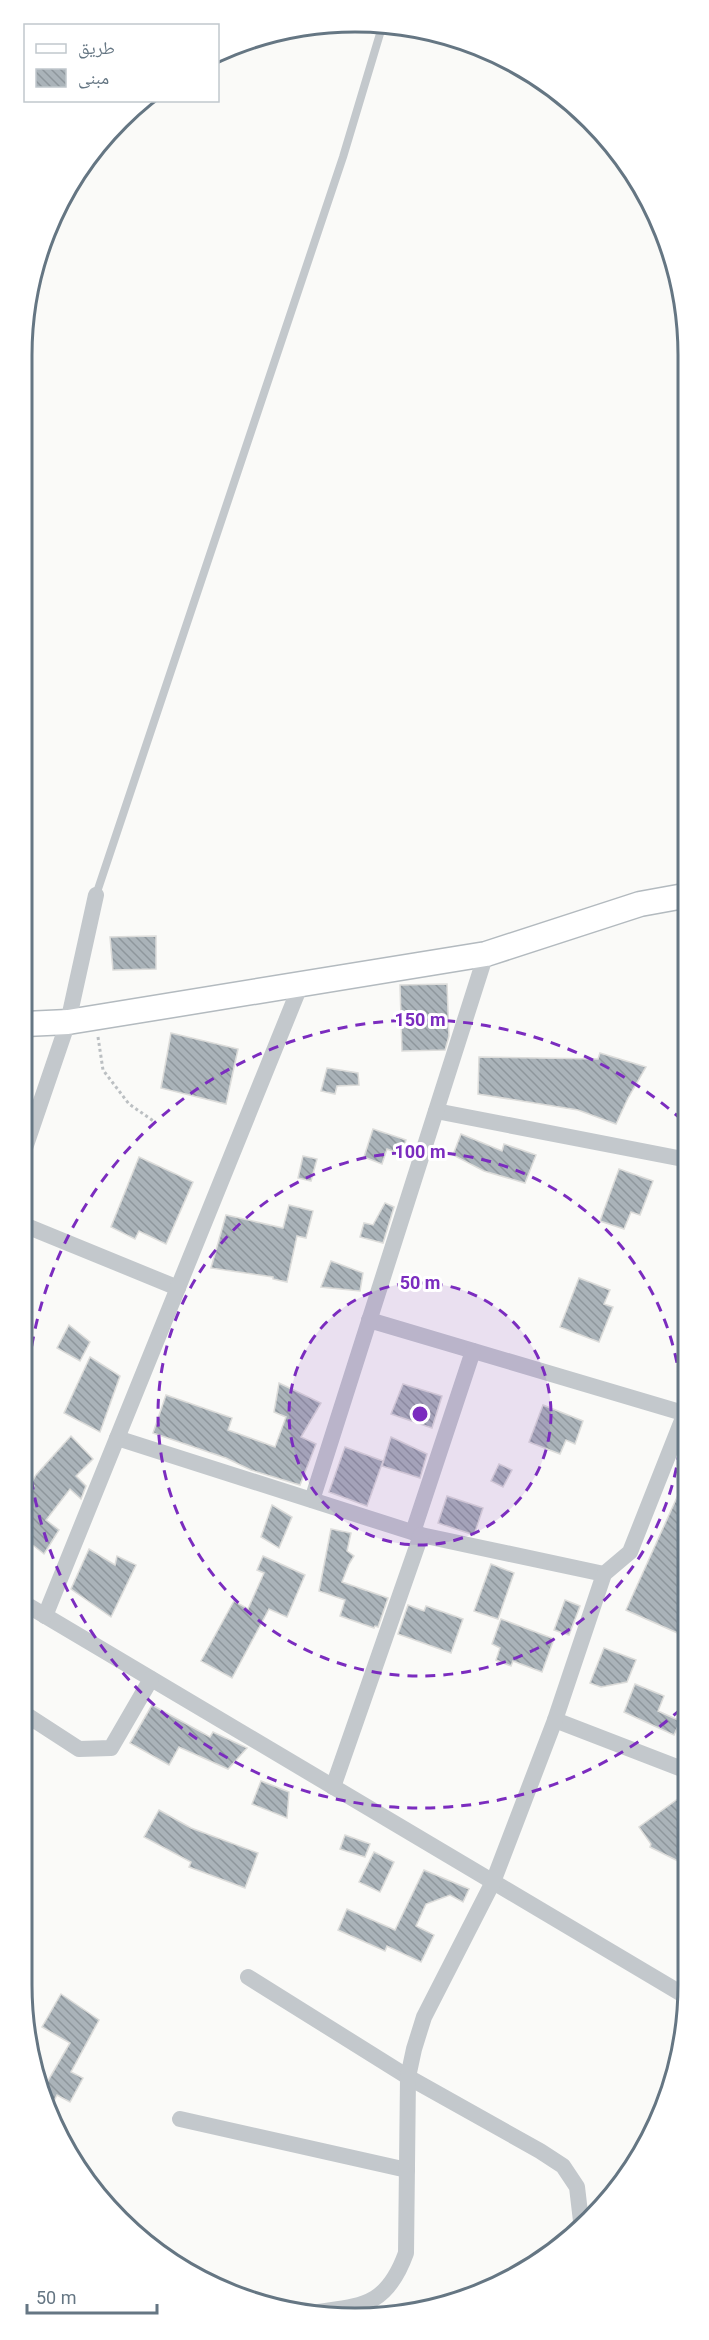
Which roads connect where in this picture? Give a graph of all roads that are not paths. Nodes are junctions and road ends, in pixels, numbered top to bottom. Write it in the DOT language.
graph roads {
  1 [pos="380,32"];
  2 [pos="96,896"];
  3 [pos="678,897"];
  4 [pos="486,954"];
  5 [pos="301,984"];
  6 [pos="68,1022"];
  7 [pos="32,1024"];
  8 [pos="436,1111"];
  9 [pos="32,1128"];
  10 [pos="678,1158"];
  11 [pos="32,1227"];
  12 [pos="178,1288"];
  13 [pos="369,1320"];
  14 [pos="473,1351"];
  15 [pos="678,1412"];
  16 [pos="678,1431"];
  17 [pos="117,1438"];
  18 [pos="312,1500"];
  19 [pos="417,1533"];
  20 [pos="604,1574"];
  21 [pos="32,1608"];
  22 [pos="45,1616"];
  23 [pos="152,1679"];
  24 [pos="32,1718"];
  25 [pos="555,1720"];
  26 [pos="678,1766"];
  27 [pos="333,1787"];
  28 [pos="493,1882"];
  29 [pos="248,1977"];
  30 [pos="678,1991"];
  31 [pos="408,2077"];
  32 [pos="180,2119"];
  33 [pos="407,2170"];
  34 [pos="580,2216"];
  35 [pos="338,2308"];
  1 -- 2 [label="lane"];
  2 -- 6 [label="street"];
  3 -- 4 [label="street"];
  4 -- 5 [label="street"];
  4 -- 8 [label="street"];
  5 -- 6 [label="street"];
  5 -- 12 [label="street"];
  6 -- 7 [label="street"];
  6 -- 9 [label="street"];
  8 -- 10 [label="street"];
  8 -- 13 [label="street"];
  11 -- 12 [label="street"];
  12 -- 17 [label="street"];
  13 -- 14 [label="street"];
  13 -- 18 [label="street"];
  14 -- 15 [label="street"];
  14 -- 19 [label="street"];
  16 -- 20 [label="street"];
  17 -- 18 [label="street"];
  17 -- 22 [label="street"];
  18 -- 19 [label="street"];
  19 -- 20 [label="street"];
  19 -- 27 [label="street"];
  20 -- 25 [label="street"];
  21 -- 22 [label="street"];
  22 -- 23 [label="street"];
  23 -- 24 [label="street"];
  23 -- 27 [label="street"];
  25 -- 26 [label="street"];
  25 -- 28 [label="street"];
  27 -- 28 [label="street"];
  28 -- 30 [label="street"];
  28 -- 31 [label="street"];
  29 -- 31 [label="street"];
  31 -- 33 [label="street"];
  31 -- 34 [label="street"];
  32 -- 33 [label="street"];
  33 -- 35 [label="street"];
}
